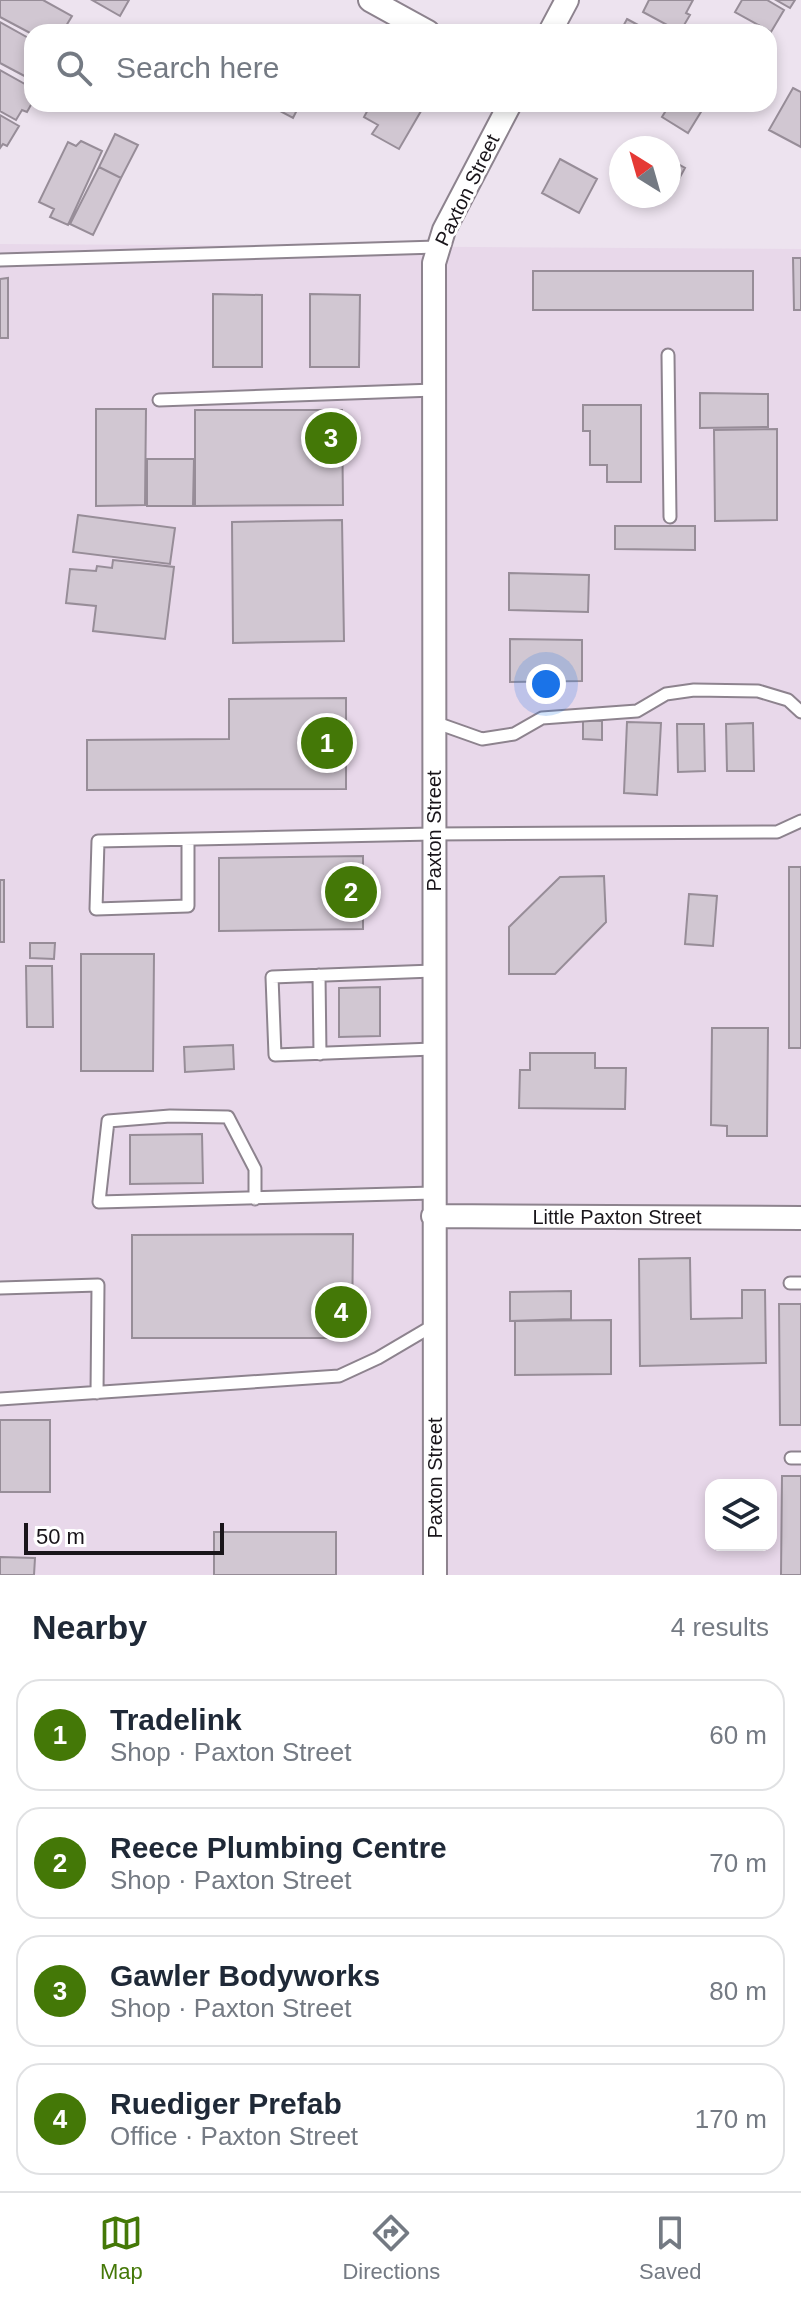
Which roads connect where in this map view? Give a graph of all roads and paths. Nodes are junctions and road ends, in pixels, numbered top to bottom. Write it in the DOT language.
graph roads {
  1 [pos="370,0"];
  2 [pos="567,0"];
  3 [pos="414,24"];
  4 [pos="554,24"];
  5 [pos="506,112"];
  6 [pos="437,247"];
  7 [pos="0,260"];
  8 [pos="668,355"];
  9 [pos="434,390"];
  10 [pos="159,400"];
  11 [pos="670,517"];
  12 [pos="801,712"];
  13 [pos="434,722"];
  14 [pos="801,821"];
  15 [pos="433,834"];
  16 [pos="188,840"];
  17 [pos="433,971"];
  18 [pos="319,975"];
  19 [pos="433,1049"];
  20 [pos="320,1054"];
  21 [pos="433,1193"];
  22 [pos="255,1199"];
  23 [pos="433,1216"];
  24 [pos="801,1218"];
  25 [pos="0,1288"];
  26 [pos="434,1325"];
  27 [pos="97,1393"];
  28 [pos="0,1399"];
  29 [pos="435,1575"];
  1 -- 3 [label="street"];
  2 -- 4 [label="street"];
  5 -- 6 [label="street, Paxton Street"];
  6 -- 7 [label="lane"];
  6 -- 9 [label="street, Paxton Street"];
  8 -- 11 [label="lane"];
  9 -- 10 [label="lane"];
  9 -- 13 [label="street, Paxton Street"];
  12 -- 13 [label="lane"];
  13 -- 15 [label="street, Paxton Street"];
  14 -- 15 [label="lane"];
  15 -- 16 [label="lane"];
  15 -- 17 [label="street, Paxton Street"];
  16 -- 16 [label="lane"];
  17 -- 18 [label="lane"];
  17 -- 19 [label="street, Paxton Street"];
  18 -- 20 [label="lane"];
  18 -- 20 [label="lane"];
  19 -- 20 [label="lane"];
  19 -- 21 [label="street, Paxton Street"];
  21 -- 22 [label="lane"];
  21 -- 23 [label="street, Paxton Street"];
  22 -- 22 [label="lane"];
  23 -- 24 [label="street, Little Paxton Street"];
  23 -- 26 [label="street, Paxton Street"];
  25 -- 27 [label="lane"];
  26 -- 27 [label="lane"];
  26 -- 29 [label="street, Paxton Street"];
  27 -- 28 [label="lane"];
}
